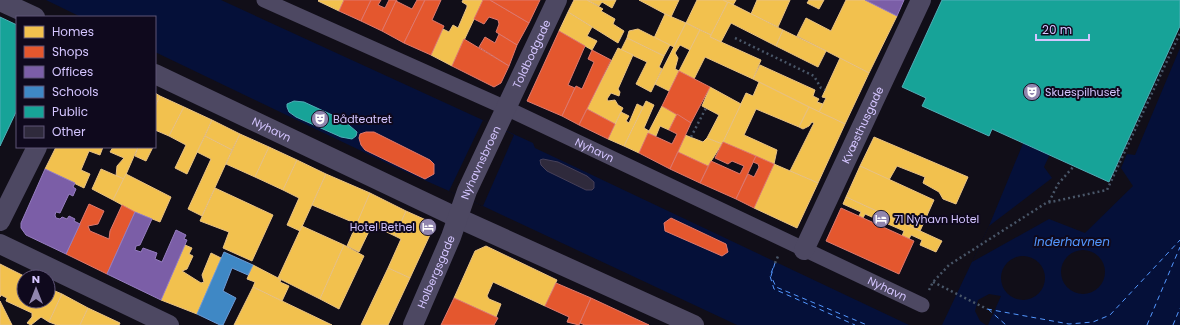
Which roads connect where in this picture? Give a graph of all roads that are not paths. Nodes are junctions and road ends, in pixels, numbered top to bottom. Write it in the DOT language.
graph roads {
  1 [pos="0,0"];
  2 [pos="264,0"];
  3 [pos="557,0"];
  4 [pos="922,0"];
  5 [pos="33,16"];
  6 [pos="156,74"];
  7 [pos="506,108"];
  8 [pos="37,148"];
  9 [pos="458,218"];
  10 [pos="0,222"];
  11 [pos="0,244"];
  12 [pos="804,250"];
  13 [pos="922,305"];
  14 [pos="169,325"];
  15 [pos="413,325"];
  16 [pos="694,325"];
  1 -- 5 [label="street"];
  2 -- 7 [label="street, Nyhavn"];
  3 -- 7 [label="street, Toldbodgade"];
  4 -- 12 [label="street, Kvæsthusgade"];
  6 -- 9 [label="street, Nyhavn"];
  7 -- 9 [label="street, Nyhavnsbroen"];
  7 -- 12 [label="street, Nyhavn"];
  8 -- 10 [label="street"];
  9 -- 15 [label="street, Holbergsgade"];
  9 -- 16 [label="street, Nyhavn"];
  11 -- 14 [label="street"];
  12 -- 13 [label="street, Nyhavn"];
}
